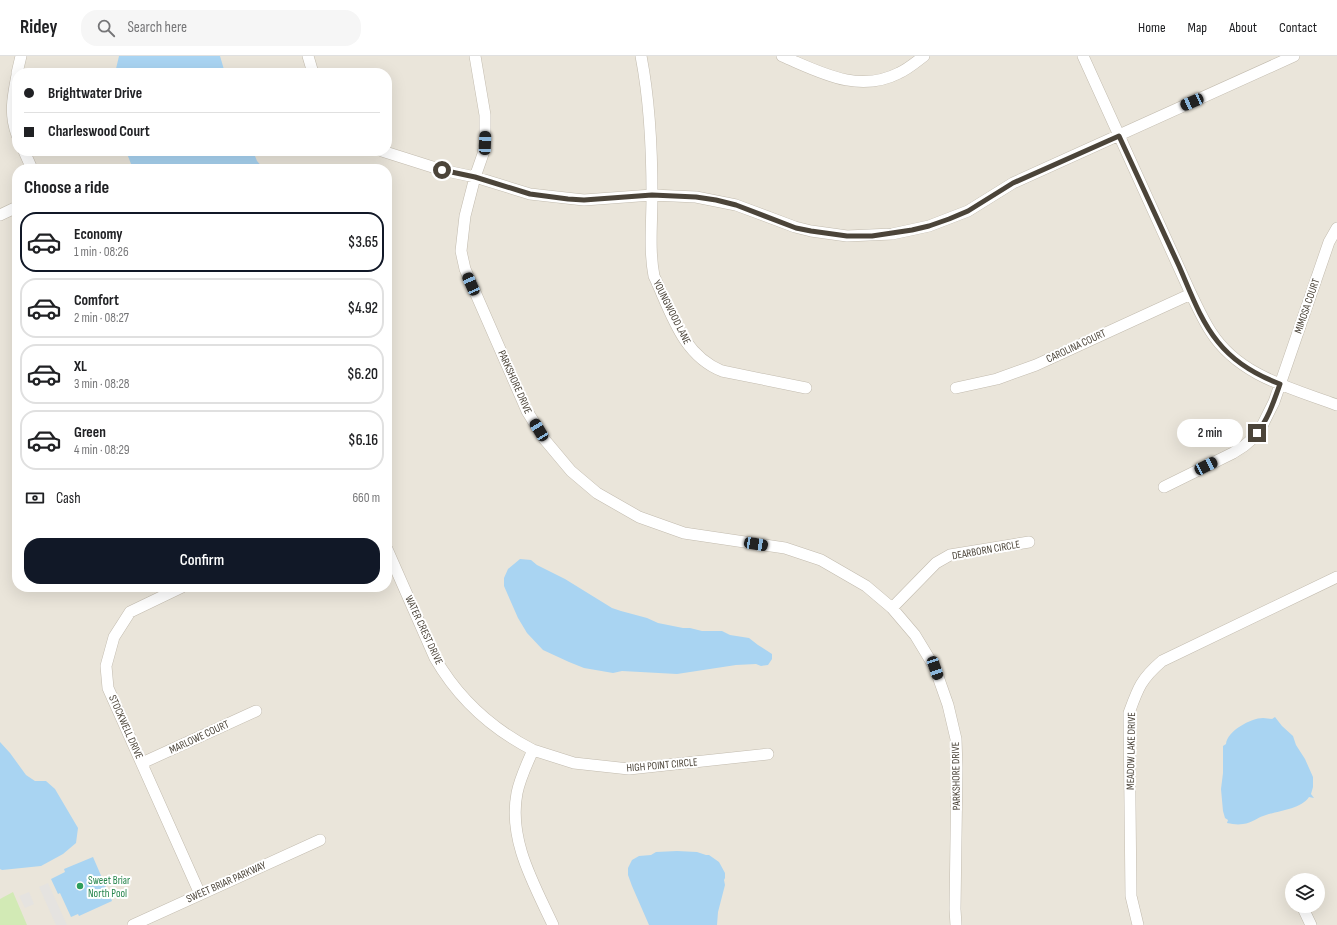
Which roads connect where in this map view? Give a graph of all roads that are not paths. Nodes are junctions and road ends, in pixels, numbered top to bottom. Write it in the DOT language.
graph roads {
  1 [pos="21,56"];
  2 [pos="308,56"];
  3 [pos="475,56"];
  4 [pos="641,56"];
  5 [pos="782,56"];
  6 [pos="924,56"];
  7 [pos="1083,56"];
  8 [pos="1294,56"];
  9 [pos="18,68"];
  10 [pos="312,68"];
  11 [pos="12,103"];
  12 [pos="12,120"];
  13 [pos="1119,136"];
  14 [pos="392,154"];
  15 [pos="475,177"];
  16 [pos="652,195"];
  17 [pos="12,209"];
  18 [pos="0,215"];
  19 [pos="1337,228"];
  20 [pos="1191,294"];
  21 [pos="1280,384"];
  22 [pos="806,388"];
  23 [pos="956,388"];
  24 [pos="1337,405"];
  25 [pos="1164,487"];
  26 [pos="1029,542"];
  27 [pos="392,561"];
  28 [pos="1337,577"];
  29 [pos="172,592"];
  30 [pos="892,608"];
  31 [pos="256,711"];
  32 [pos="533,750"];
  33 [pos="768,754"];
  34 [pos="142,763"];
  35 [pos="320,840"];
  36 [pos="200,894"];
  37 [pos="1305,913"];
  38 [pos="134,925"];
  39 [pos="553,925"];
  40 [pos="956,925"];
  41 [pos="1138,925"];
  42 [pos="1311,925"];
  1 -- 9 [label="street"];
  2 -- 10 [label="street"];
  3 -- 15 [label="street, PARKSHORE DRIVE"];
  4 -- 16 [label="street, YOUNGWOOD LANE"];
  5 -- 6 [label="street"];
  7 -- 13 [label="street"];
  8 -- 13 [label="street"];
  11 -- 12 [label="street"];
  13 -- 16 [label="street"];
  13 -- 20 [label="street"];
  14 -- 15 [label="street"];
  15 -- 16 [label="street"];
  15 -- 30 [label="street, PARKSHORE DRIVE"];
  16 -- 22 [label="street, YOUNGWOOD LANE"];
  17 -- 18 [label="street"];
  19 -- 21 [label="street, MIMOSA COURT"];
  20 -- 21 [label="street"];
  20 -- 23 [label="street, CAROLINA COURT"];
  21 -- 24 [label="street"];
  21 -- 25 [label="street, MIMOSA COURT"];
  26 -- 30 [label="street, DEARBORN CIRCLE"];
  27 -- 32 [label="street, WATER CREST DRIVE"];
  28 -- 41 [label="street, MEADOW LAKE DRIVE"];
  29 -- 34 [label="street, STOCKWELL DRIVE"];
  30 -- 40 [label="street, PARKSHORE DRIVE"];
  31 -- 34 [label="street, MARLOWE COURT"];
  32 -- 33 [label="street, HIGH POINT CIRCLE"];
  32 -- 39 [label="street"];
  34 -- 36 [label="street, STOCKWELL DRIVE"];
  35 -- 36 [label="street, SWEET BRIAR PARKWAY"];
  36 -- 38 [label="street, SWEET BRIAR PARKWAY"];
  37 -- 42 [label="street"];
}
